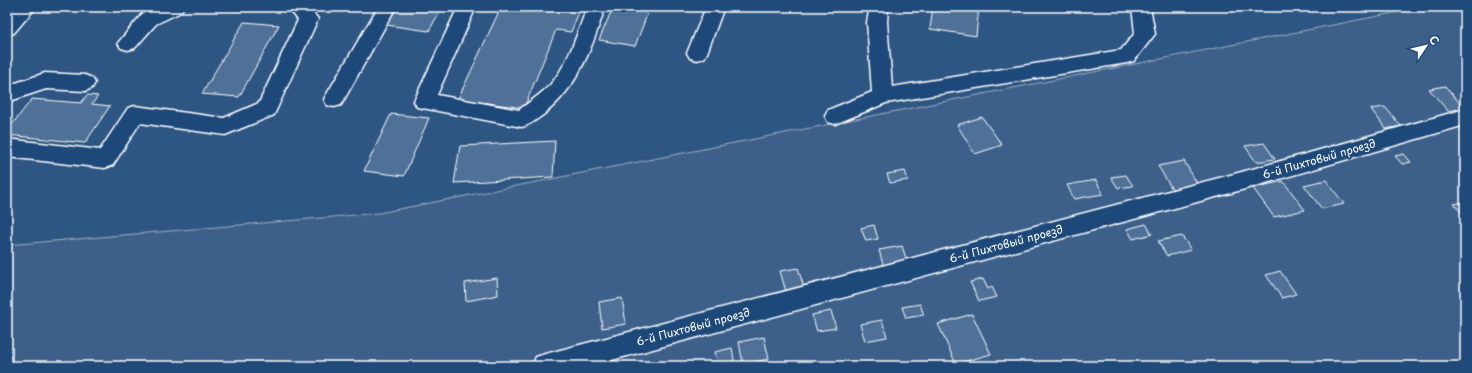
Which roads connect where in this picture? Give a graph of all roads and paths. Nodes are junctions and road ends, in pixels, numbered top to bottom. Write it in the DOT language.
graph roads {
  1 [pos="27,7"];
  2 [pos="174,7"];
  3 [pos="297,7"];
  4 [pos="387,7"];
  5 [pos="467,7"];
  6 [pos="596,7"];
  7 [pos="715,7"];
  8 [pos="879,7"];
  9 [pos="1141,7"];
  10 [pos="7,28"];
  11 [pos="128,43"];
  12 [pos="697,53"];
  13 [pos="85,83"];
  14 [pos="7,94"];
  15 [pos="883,96"];
  16 [pos="334,99"];
  17 [pos="835,116"];
  18 [pos="1465,117"];
  19 [pos="7,148"];
  20 [pos="545,366"];
  1 -- 10 [label="lane"];
  2 -- 11 [label="lane"];
  3 -- 19 [label="lane"];
  4 -- 16 [label="lane"];
  5 -- 6 [label="lane"];
  7 -- 12 [label="lane"];
  8 -- 15 [label="lane"];
  9 -- 15 [label="lane"];
  13 -- 14 [label="lane"];
  15 -- 17 [label="lane"];
  18 -- 20 [label="lane, 6-й Пихтовый проезд"];
}
